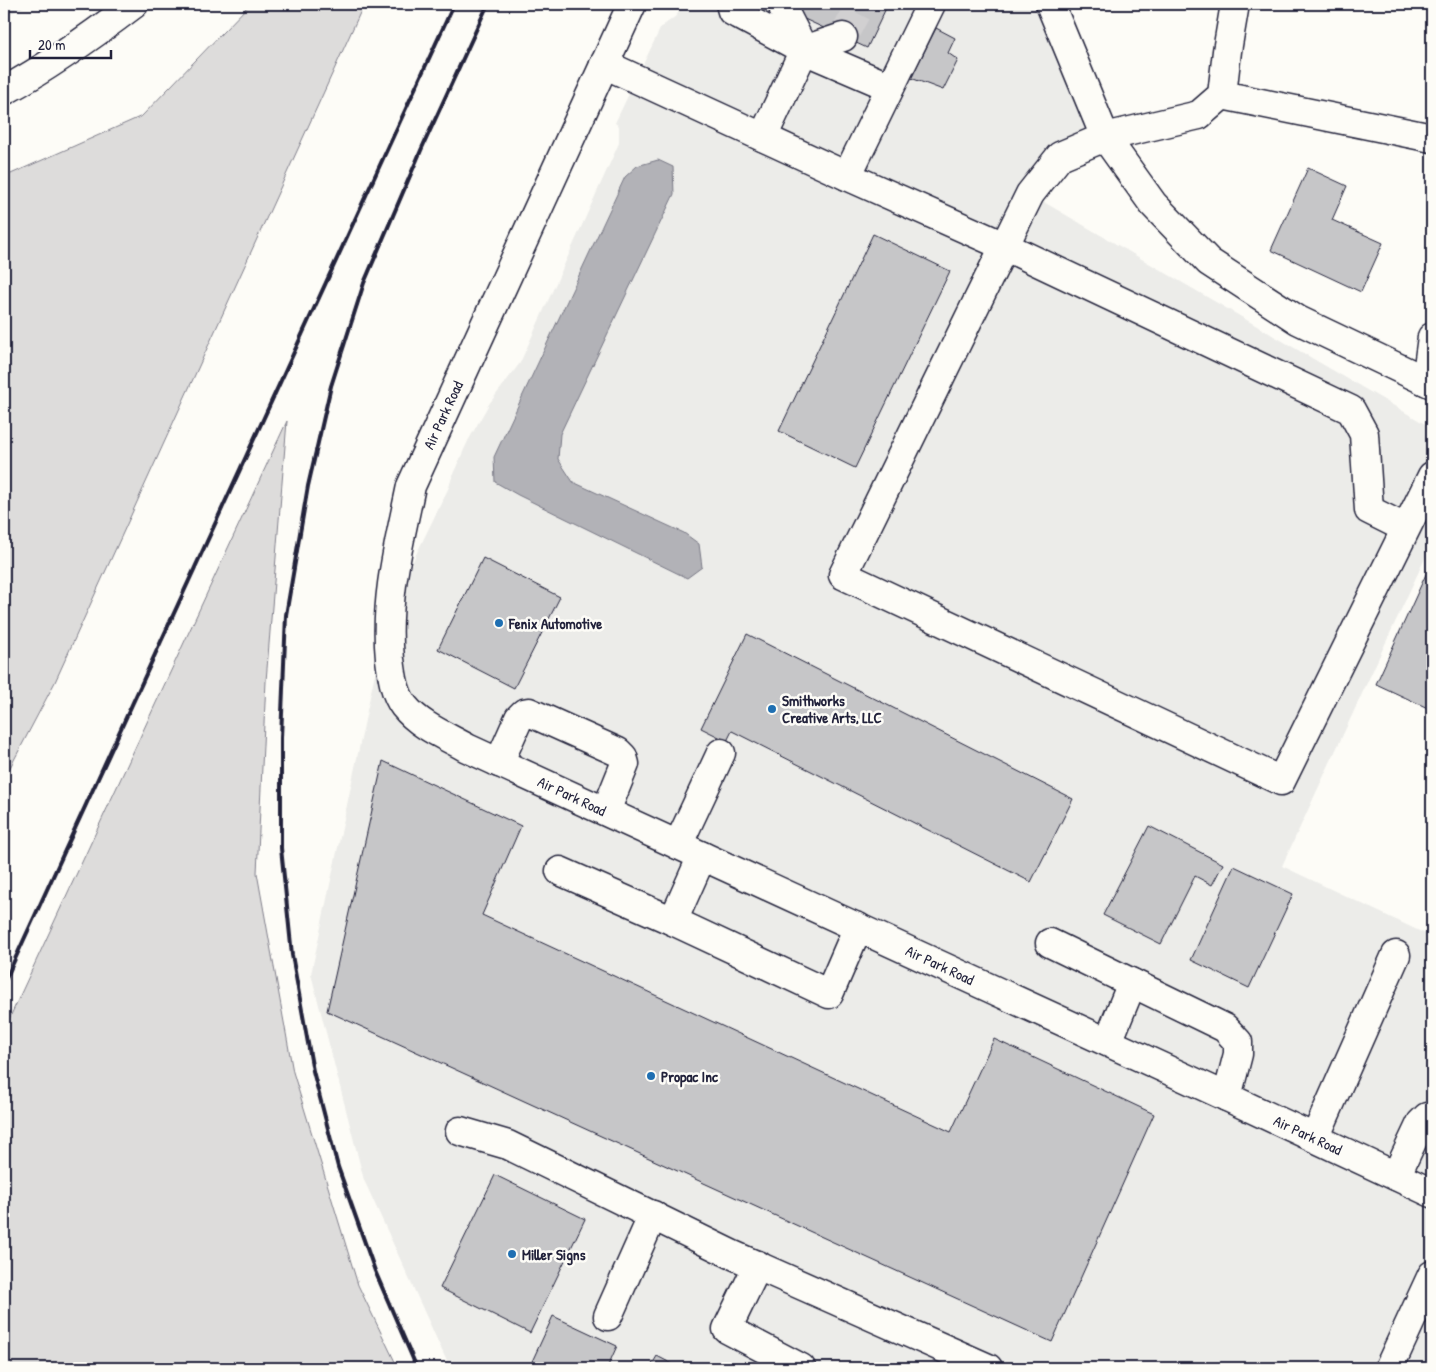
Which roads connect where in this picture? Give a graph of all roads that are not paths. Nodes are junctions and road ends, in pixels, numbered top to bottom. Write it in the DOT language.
graph roads {
  1 [pos="134,4"];
  2 [pos="632,4"];
  3 [pos="730,4"];
  4 [pos="931,4"];
  5 [pos="1050,4"];
  6 [pos="1235,4"];
  7 [pos="784,11"];
  8 [pos="843,37"];
  9 [pos="804,50"];
  10 [pos="604,64"];
  11 [pos="890,87"];
  12 [pos="4,91"];
  13 [pos="1222,95"];
  14 [pos="763,137"];
  15 [pos="1105,137"];
  16 [pos="1432,138"];
  17 [pos="846,176"];
  18 [pos="1004,246"];
  19 [pos="1432,337"];
  20 [pos="1429,382"];
  21 [pos="1432,476"];
  22 [pos="1406,528"];
  23 [pos="721,753"];
  24 [pos="500,762"];
  25 [pos="606,812"];
  26 [pos="678,845"];
  27 [pos="702,856"];
  28 [pos="560,871"];
  29 [pos="673,921"];
  30 [pos="858,927"];
  31 [pos="1050,943"];
  32 [pos="1396,955"];
  33 [pos="1132,983"];
  34 [pos="1108,1042"];
  35 [pos="1227,1097"];
  36 [pos="1432,1117"];
  37 [pos="460,1131"];
  38 [pos="1315,1138"];
  39 [pos="1396,1176"];
  40 [pos="1432,1194"];
  41 [pos="653,1215"];
  42 [pos="758,1265"];
  43 [pos="1432,1275"];
  44 [pos="608,1316"];
  45 [pos="801,1368"];
  46 [pos="988,1368"];
  47 [pos="1389,1368"];
  1 -- 12 [label="street"];
  2 -- 10 [label="street, Air Park Road"];
  3 -- 9 [label="street"];
  4 -- 11 [label="street"];
  5 -- 15 [label="street"];
  6 -- 13 [label="street"];
  7 -- 9 [label="street"];
  8 -- 9 [label="street"];
  9 -- 11 [label="street"];
  9 -- 14 [label="street"];
  10 -- 14 [label="street"];
  10 -- 24 [label="street, Air Park Road"];
  11 -- 17 [label="street"];
  13 -- 15 [label="street"];
  13 -- 16 [label="street"];
  14 -- 17 [label="street"];
  15 -- 18 [label="street"];
  15 -- 20 [label="street"];
  17 -- 18 [label="street"];
  18 -- 22 [label="street"];
  18 -- 22 [label="street"];
  19 -- 20 [label="street"];
  21 -- 22 [label="street"];
  23 -- 26 [label="street"];
  24 -- 25 [label="street, Air Park Road"];
  24 -- 25 [label="street"];
  25 -- 26 [label="street, Air Park Road"];
  26 -- 27 [label="street, Air Park Road"];
  27 -- 29 [label="street"];
  27 -- 30 [label="street, Air Park Road"];
  28 -- 29 [label="street"];
  29 -- 30 [label="street"];
  30 -- 34 [label="street, Air Park Road"];
  31 -- 33 [label="street"];
  32 -- 38 [label="street"];
  33 -- 34 [label="street"];
  33 -- 35 [label="street"];
  34 -- 35 [label="street, Air Park Road"];
  35 -- 38 [label="street, Air Park Road"];
  36 -- 39 [label="street"];
  37 -- 41 [label="street"];
  38 -- 39 [label="street, Air Park Road"];
  39 -- 40 [label="street, Air Park Road"];
  41 -- 42 [label="street"];
  41 -- 44 [label="street"];
  42 -- 45 [label="street"];
  42 -- 46 [label="street"];
  43 -- 47 [label="street"];
}
